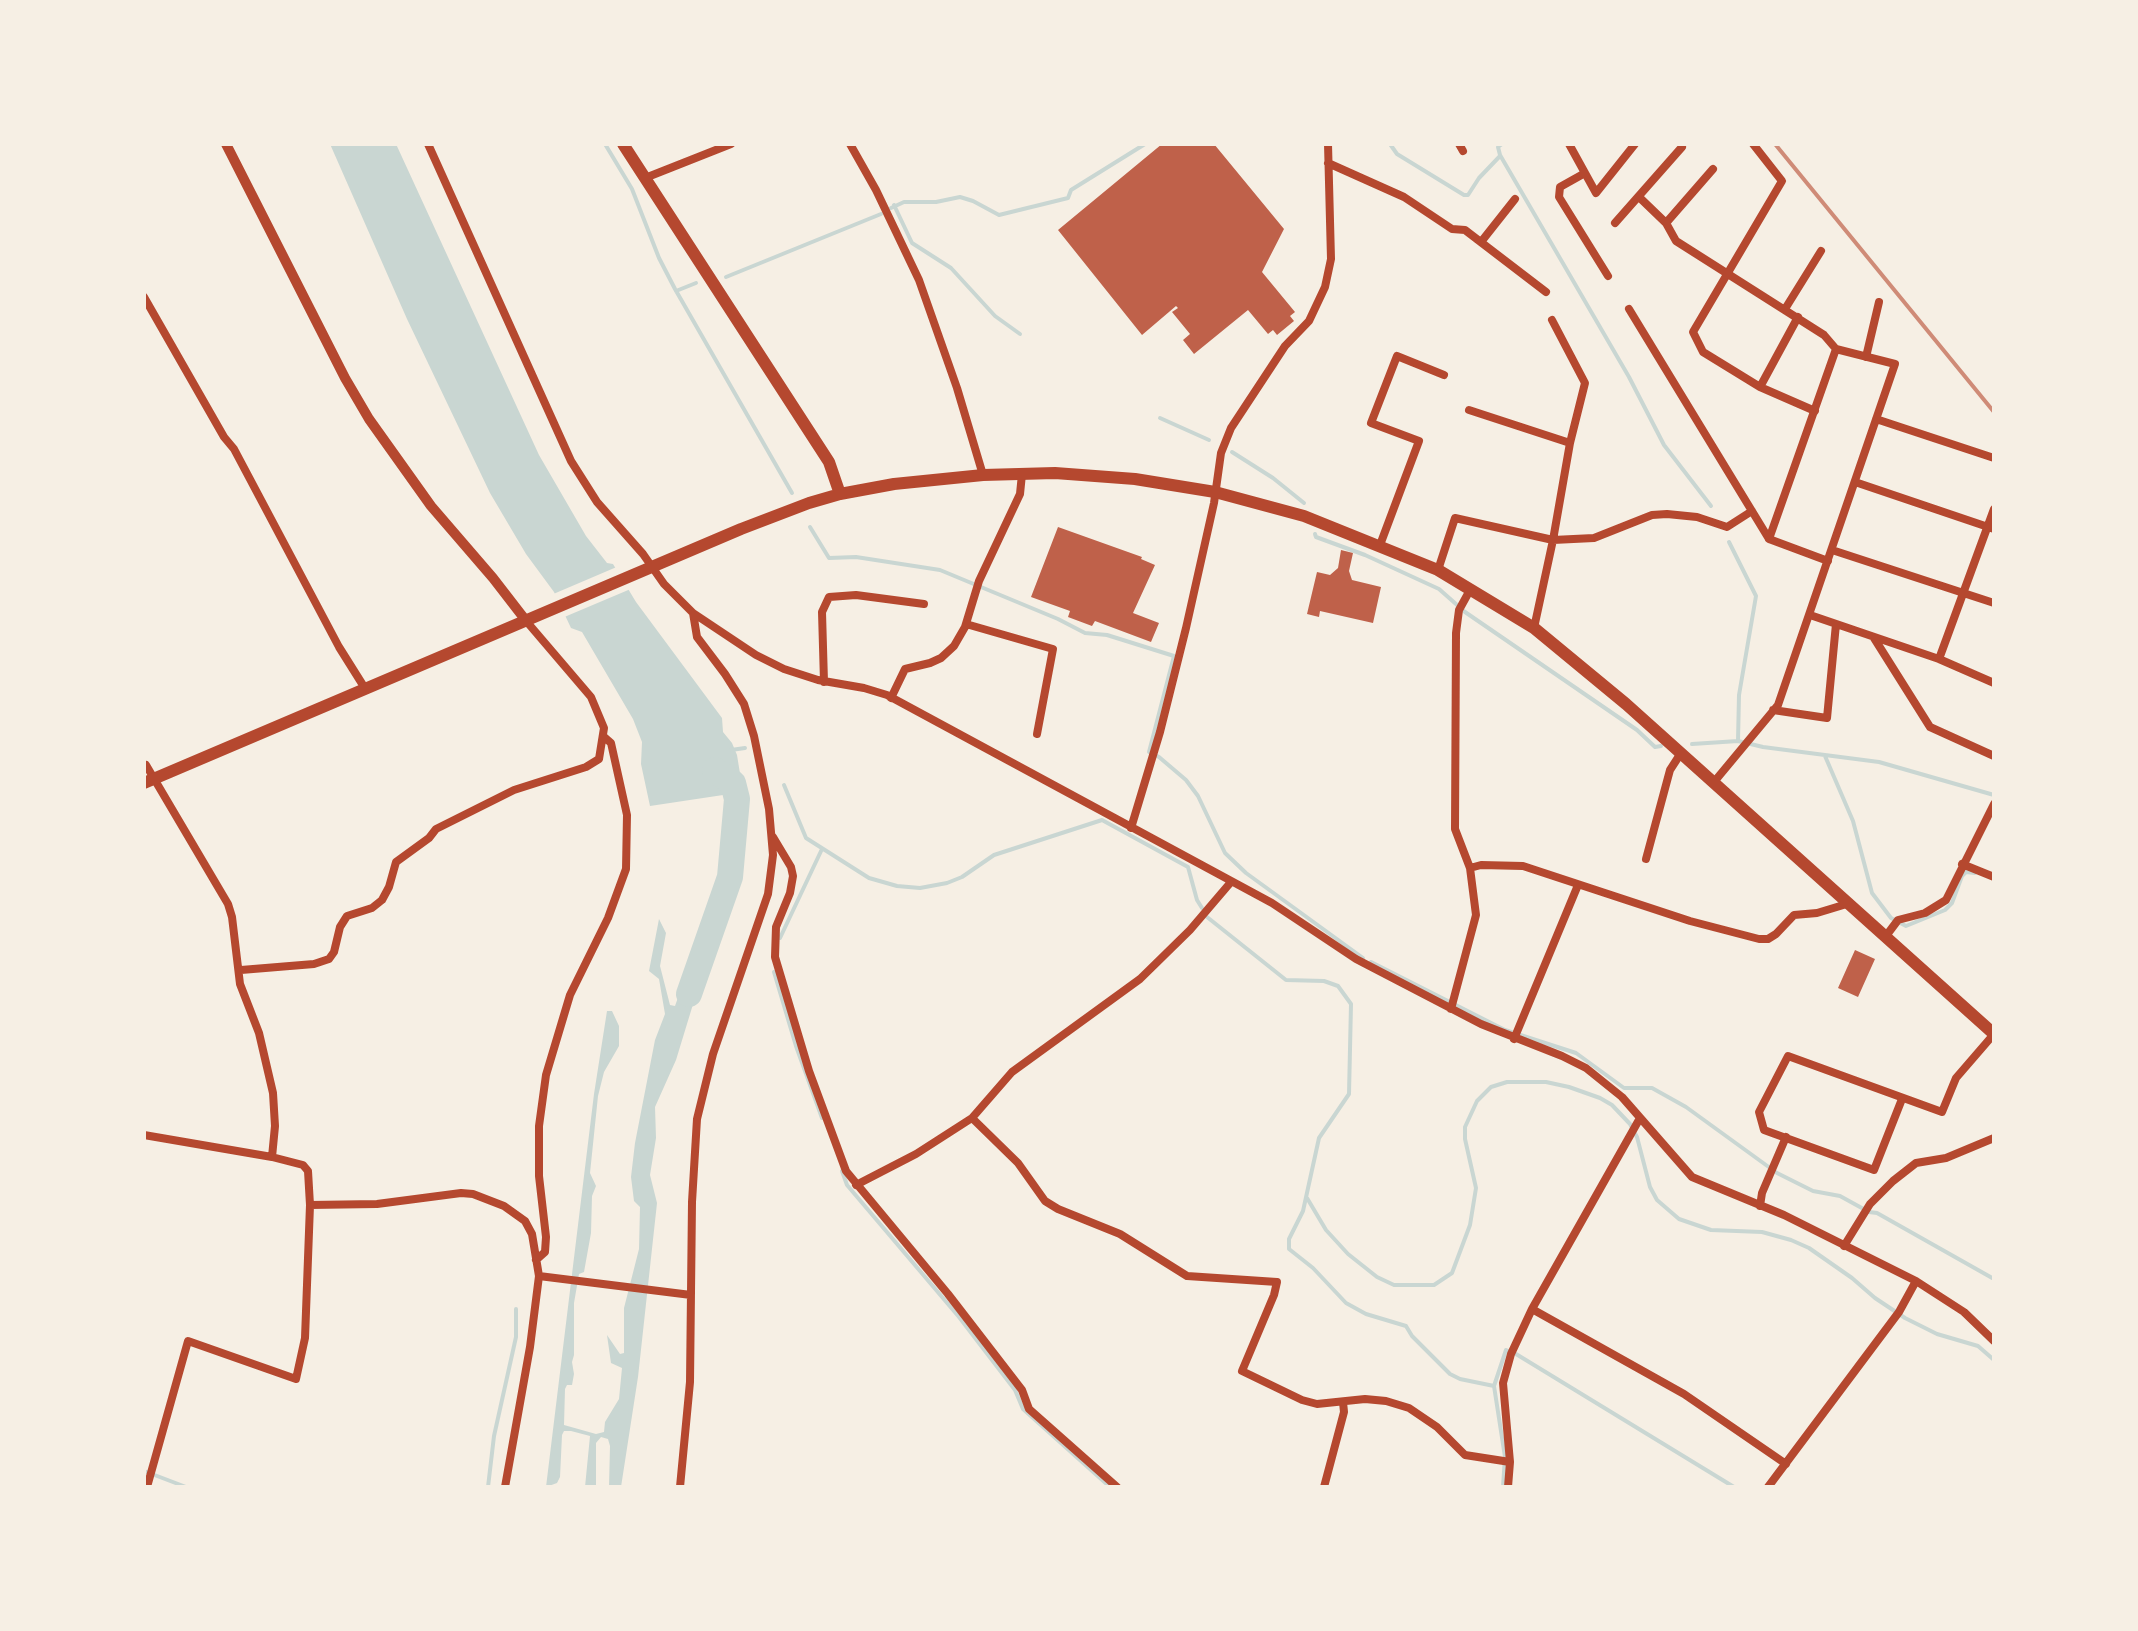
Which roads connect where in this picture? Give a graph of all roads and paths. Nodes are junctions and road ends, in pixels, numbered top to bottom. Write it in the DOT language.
graph roads {
  1 [pos="226,144"];
  2 [pos="428,144"];
  3 [pos="623,144"];
  4 [pos="731,144"];
  5 [pos="850,144"];
  6 [pos="1328,144"];
  7 [pos="1569,144"];
  8 [pos="1635,144"];
  9 [pos="1753,144"];
  10 [pos="1682,147"];
  11 [pos="1328,163"];
  12 [pos="1713,169"];
  13 [pos="1585,173"];
  14 [pos="645,178"];
  15 [pos="1639,197"];
  16 [pos="1515,199"];
  17 [pos="1615,223"];
  18 [pos="1666,223"];
  19 [pos="1481,242"];
  20 [pos="1821,251"];
  21 [pos="1727,273"];
  22 [pos="1608,276"];
  23 [pos="1546,292"];
  24 [pos="144,297"];
  25 [pos="1879,302"];
  26 [pos="1629,309"];
  27 [pos="1785,309"];
  28 [pos="1798,317"];
  29 [pos="1552,320"];
  30 [pos="1836,349"];
  31 [pos="1866,357"];
  32 [pos="1444,375"];
  33 [pos="1760,387"];
  34 [pos="1469,410"];
  35 [pos="1815,411"];
  36 [pos="1876,419"];
  37 [pos="1570,443"];
  38 [pos="1994,458"];
  39 [pos="1022,474"];
  40 [pos="983,475"];
  41 [pos="1855,482"];
  42 [pos="1215,492"];
  43 [pos="840,494"];
  44 [pos="1994,509"];
  45 [pos="1752,511"];
  46 [pos="1991,528"];
  47 [pos="1769,539"];
  48 [pos="1553,540"];
  49 [pos="1380,545"];
  50 [pos="1832,550"];
  51 [pos="1828,561"];
  52 [pos="653,568"];
  53 [pos="1438,570"];
  54 [pos="1470,590"];
  55 [pos="1963,593"];
  56 [pos="1994,603"];
  57 [pos="924,604"];
  58 [pos="693,613"];
  59 [pos="1810,615"];
  60 [pos="533,619"];
  61 [pos="966,624"];
  62 [pos="1836,624"];
  63 [pos="1534,628"];
  64 [pos="1874,637"];
  65 [pos="1939,659"];
  66 [pos="824,682"];
  67 [pos="1994,683"];
  68 [pos="366,690"];
  69 [pos="891,698"];
  70 [pos="1773,710"];
  71 [pos="1037,734"];
  72 [pos="603,736"];
  73 [pos="1681,753"];
  74 [pos="1994,756"];
  75 [pos="146,765"];
  76 [pos="149,781"];
  77 [pos="1714,782"];
  78 [pos="1994,804"];
  79 [pos="1131,828"];
  80 [pos="773,836"];
  81 [pos="1646,859"];
  82 [pos="1962,864"];
  83 [pos="1470,868"];
  84 [pos="1994,877"];
  85 [pos="1231,882"];
  86 [pos="1578,885"];
  87 [pos="1850,903"];
  88 [pos="1886,936"];
  89 [pos="241,970"];
  90 [pos="1452,1005"];
  91 [pos="1994,1034"];
  92 [pos="1516,1035"];
  93 [pos="1902,1099"];
  94 [pos="972,1118"];
  95 [pos="1640,1118"];
  96 [pos="144,1135"];
  97 [pos="1786,1137"];
  98 [pos="1994,1138"];
  99 [pos="272,1157"];
  100 [pos="856,1185"];
  101 [pos="310,1205"];
  102 [pos="1760,1206"];
  103 [pos="1844,1246"];
  104 [pos="536,1260"];
  105 [pos="539,1276"];
  106 [pos="1916,1281"];
  107 [pos="691,1295"];
  108 [pos="1532,1309"];
  109 [pos="1994,1341"];
  110 [pos="1343,1402"];
  111 [pos="1506,1462"];
  112 [pos="1786,1464"];
  113 [pos="147,1487"];
  114 [pos="505,1487"];
  115 [pos="680,1487"];
  116 [pos="1117,1487"];
  117 [pos="1324,1487"];
  118 [pos="1508,1487"];
  119 [pos="1768,1487"];
  1 -- 60 [label="street"];
  2 -- 52 [label="street"];
  3 -- 14 [label="highway"];
  4 -- 14 [label="street"];
  5 -- 40 [label="street"];
  6 -- 11 [label="street"];
  7 -- 13 [label="street"];
  8 -- 13 [label="street"];
  9 -- 21 [label="street"];
  10 -- 15 [label="street"];
  11 -- 19 [label="street"];
  11 -- 42 [label="street"];
  12 -- 18 [label="street"];
  13 -- 22 [label="street"];
  14 -- 43 [label="highway"];
  15 -- 17 [label="street"];
  15 -- 18 [label="street"];
  16 -- 19 [label="street"];
  18 -- 21 [label="street"];
  19 -- 23 [label="street"];
  20 -- 27 [label="street"];
  21 -- 27 [label="street"];
  21 -- 33 [label="street"];
  24 -- 68 [label="street"];
  25 -- 31 [label="street"];
  26 -- 45 [label="street"];
  27 -- 28 [label="street"];
  28 -- 30 [label="street"];
  28 -- 33 [label="street"];
  29 -- 37 [label="street"];
  30 -- 31 [label="street"];
  30 -- 35 [label="street"];
  31 -- 36 [label="street"];
  32 -- 49 [label="street"];
  33 -- 35 [label="street"];
  34 -- 37 [label="street"];
  35 -- 47 [label="street"];
  36 -- 38 [label="street"];
  36 -- 41 [label="street"];
  37 -- 48 [label="street"];
  39 -- 40 [label="highway"];
  39 -- 42 [label="highway"];
  39 -- 61 [label="street"];
  40 -- 43 [label="highway"];
  41 -- 46 [label="street"];
  41 -- 50 [label="street"];
  42 -- 49 [label="highway"];
  42 -- 79 [label="street"];
  43 -- 52 [label="highway"];
  44 -- 46 [label="street"];
  45 -- 47 [label="street"];
  45 -- 48 [label="street"];
  46 -- 55 [label="street"];
  47 -- 51 [label="street"];
  48 -- 53 [label="street"];
  48 -- 63 [label="street"];
  49 -- 53 [label="highway"];
  50 -- 51 [label="street"];
  50 -- 55 [label="street"];
  51 -- 59 [label="street"];
  52 -- 58 [label="street"];
  52 -- 60 [label="highway"];
  53 -- 54 [label="highway"];
  54 -- 63 [label="highway"];
  54 -- 83 [label="street"];
  55 -- 56 [label="street"];
  55 -- 65 [label="street"];
  57 -- 66 [label="street"];
  58 -- 66 [label="street"];
  58 -- 80 [label="street"];
  59 -- 62 [label="street"];
  59 -- 70 [label="street"];
  60 -- 68 [label="highway"];
  60 -- 72 [label="street"];
  61 -- 69 [label="street"];
  61 -- 71 [label="street"];
  62 -- 64 [label="street"];
  62 -- 70 [label="street"];
  63 -- 73 [label="highway"];
  64 -- 65 [label="street"];
  64 -- 74 [label="street"];
  65 -- 67 [label="street"];
  66 -- 69 [label="street"];
  68 -- 76 [label="highway"];
  69 -- 79 [label="street"];
  70 -- 77 [label="street"];
  72 -- 89 [label="street"];
  72 -- 104 [label="street"];
  73 -- 77 [label="highway"];
  73 -- 81 [label="street"];
  75 -- 76 [label="street"];
  76 -- 89 [label="street"];
  77 -- 87 [label="highway"];
  78 -- 82 [label="street"];
  79 -- 85 [label="street"];
  80 -- 100 [label="street"];
  80 -- 107 [label="street"];
  82 -- 84 [label="street"];
  82 -- 88 [label="street"];
  83 -- 86 [label="street"];
  83 -- 90 [label="street"];
  85 -- 90 [label="street"];
  85 -- 94 [label="street"];
  86 -- 87 [label="street"];
  86 -- 92 [label="street"];
  87 -- 88 [label="highway"];
  88 -- 91 [label="highway"];
  89 -- 99 [label="street"];
  90 -- 92 [label="street"];
  91 -- 93 [label="street"];
  92 -- 95 [label="street"];
  93 -- 97 [label="street"];
  93 -- 97 [label="street"];
  94 -- 100 [label="street"];
  94 -- 110 [label="street"];
  95 -- 102 [label="street"];
  95 -- 108 [label="street"];
  96 -- 99 [label="street"];
  97 -- 102 [label="street"];
  98 -- 103 [label="street"];
  99 -- 101 [label="street"];
  100 -- 116 [label="street"];
  101 -- 104 [label="street"];
  101 -- 113 [label="street"];
  102 -- 103 [label="street"];
  103 -- 106 [label="street"];
  104 -- 105 [label="street"];
  105 -- 107 [label="street"];
  105 -- 114 [label="street"];
  106 -- 109 [label="street"];
  106 -- 112 [label="street"];
  107 -- 115 [label="street"];
  108 -- 111 [label="street"];
  108 -- 112 [label="street"];
  110 -- 111 [label="street"];
  110 -- 117 [label="street"];
  111 -- 118 [label="street"];
  112 -- 119 [label="street"];
}
